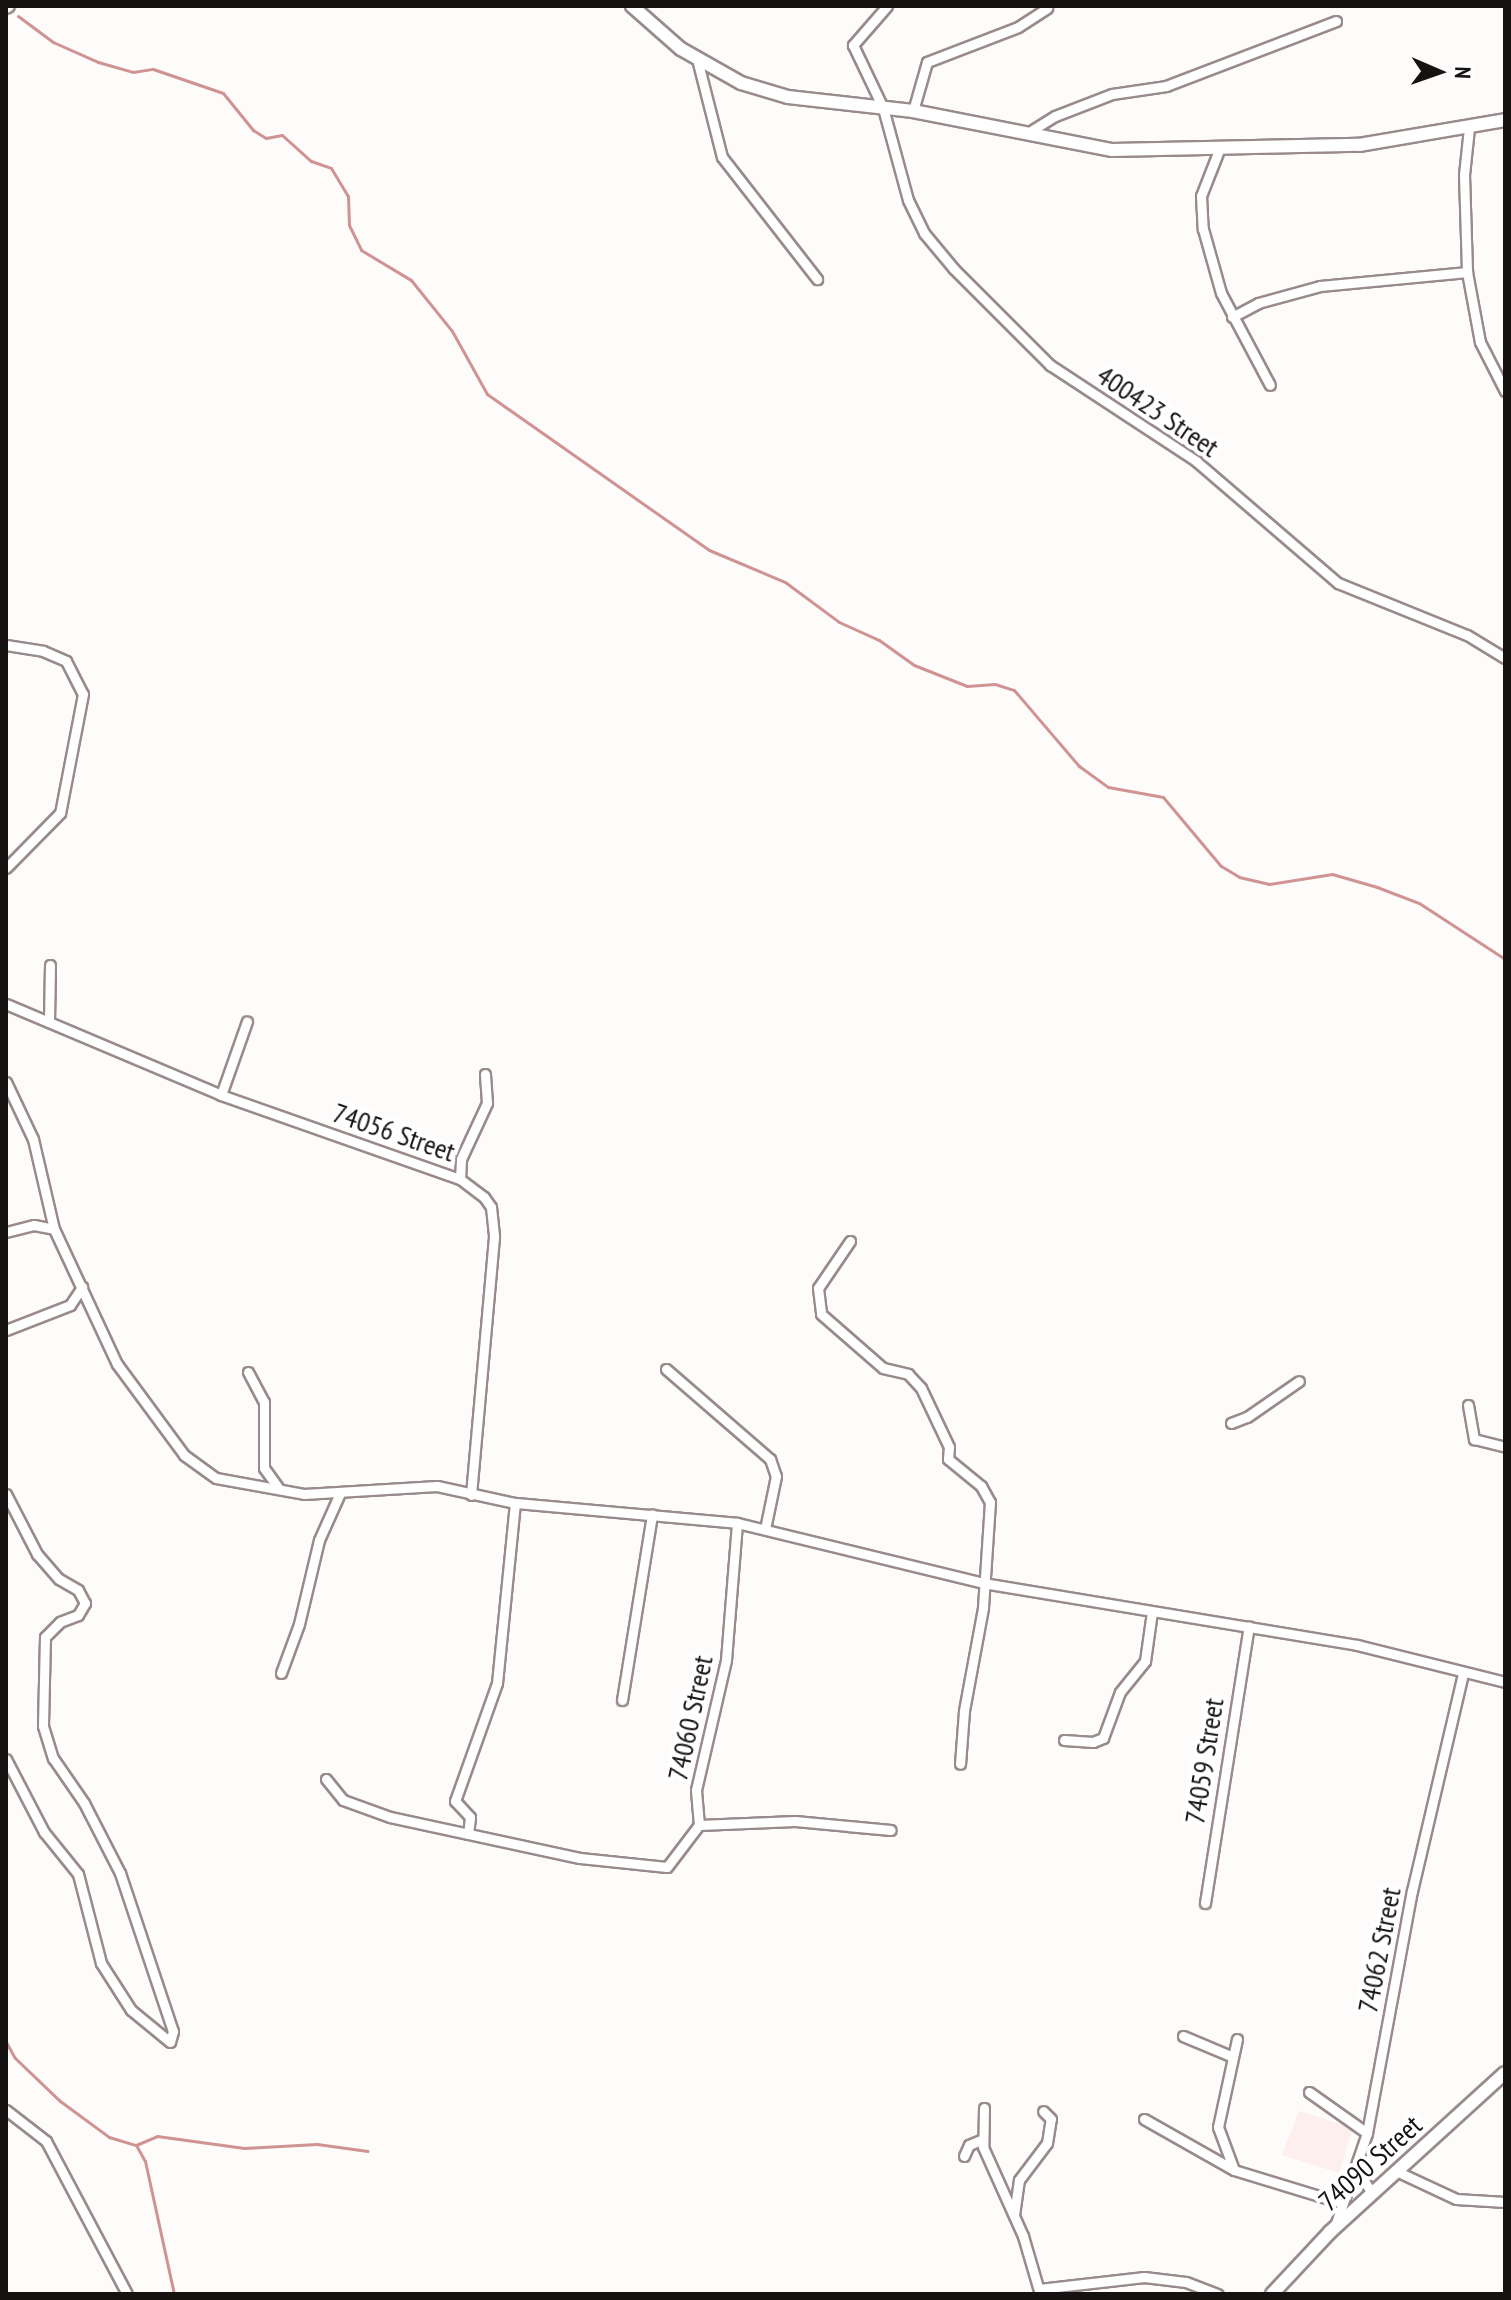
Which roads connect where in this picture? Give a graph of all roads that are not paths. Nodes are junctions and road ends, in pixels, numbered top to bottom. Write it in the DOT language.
graph roads {
  1 [pos="632,6"];
  2 [pos="887,6"];
  3 [pos="1047,8"];
  4 [pos="1336,21"];
  5 [pos="697,59"];
  6 [pos="883,108"];
  7 [pos="913,111"];
  8 [pos="1505,120"];
  9 [pos="1469,128"];
  10 [pos="1026,134"];
  11 [pos="1219,150"];
  12 [pos="1467,272"];
  13 [pos="817,279"];
  14 [pos="1232,317"];
  15 [pos="1490,367"];
  16 [pos="1505,378"];
  17 [pos="1270,385"];
  18 [pos="1505,391"];
  19 [pos="6,645"];
  20 [pos="1505,658"];
  21 [pos="6,868"];
  22 [pos="50,965"];
  23 [pos="6,1004"];
  24 [pos="247,1021"];
  25 [pos="49,1022"];
  26 [pos="485,1074"];
  27 [pos="6,1082"];
  28 [pos="221,1095"];
  29 [pos="460,1179"];
  30 [pos="54,1229"];
  31 [pos="6,1232"];
  32 [pos="850,1241"];
  33 [pos="82,1287"];
  34 [pos="6,1330"];
  35 [pos="666,1369"];
  36 [pos="248,1372"];
  37 [pos="1299,1381"];
  38 [pos="1468,1405"];
  39 [pos="1231,1423"];
  40 [pos="1505,1447"];
  41 [pos="279,1489"];
  42 [pos="340,1493"];
  43 [pos="6,1494"];
  44 [pos="471,1495"];
  45 [pos="515,1503"];
  46 [pos="652,1514"];
  47 [pos="737,1523"];
  48 [pos="765,1529"];
  49 [pos="983,1583"];
  50 [pos="1152,1612"];
  51 [pos="1249,1626"];
  52 [pos="281,1673"];
  53 [pos="1463,1673"];
  54 [pos="1505,1682"];
  55 [pos="622,1700"];
  56 [pos="1064,1740"];
  57 [pos="6,1759"];
  58 [pos="960,1764"];
  59 [pos="326,1779"];
  60 [pos="699,1825"];
  61 [pos="891,1830"];
  62 [pos="468,1834"];
  63 [pos="1205,1903"];
  64 [pos="1183,2036"];
  65 [pos="1237,2039"];
  66 [pos="1233,2057"];
  67 [pos="1505,2073"];
  68 [pos="1309,2092"];
  69 [pos="984,2108"];
  70 [pos="6,2110"];
  71 [pos="1048,2113"];
  72 [pos="1144,2119"];
  73 [pos="1367,2133"];
  74 [pos="983,2139"];
  75 [pos="964,2156"];
  76 [pos="1234,2170"];
  77 [pos="1357,2170"];
  78 [pos="1396,2171"];
  79 [pos="1372,2193"];
  80 [pos="1505,2202"];
  81 [pos="1342,2203"];
  82 [pos="1013,2219"];
  83 [pos="1330,2232"];
  84 [pos="1039,2292"];
  85 [pos="127,2294"];
  86 [pos="1218,2294"];
  87 [pos="1272,2294"];
  1 -- 5 [label="street"];
  2 -- 6 [label="street, 400423 Street"];
  3 -- 7 [label="street"];
  4 -- 10 [label="street"];
  5 -- 6 [label="street"];
  5 -- 13 [label="street"];
  6 -- 7 [label="street"];
  6 -- 20 [label="street, 400423 Street"];
  7 -- 10 [label="street"];
  8 -- 9 [label="street"];
  9 -- 11 [label="street"];
  9 -- 12 [label="street"];
  10 -- 11 [label="street"];
  11 -- 14 [label="street"];
  12 -- 14 [label="street"];
  12 -- 15 [label="street"];
  14 -- 17 [label="street"];
  15 -- 16 [label="street"];
  15 -- 18 [label="street"];
  19 -- 21 [label="street"];
  22 -- 25 [label="street"];
  23 -- 25 [label="street, 74056 Street"];
  24 -- 28 [label="street"];
  25 -- 28 [label="street, 74056 Street"];
  26 -- 29 [label="street"];
  27 -- 30 [label="street"];
  28 -- 29 [label="street, 74056 Street"];
  29 -- 44 [label="street, 74056 Street"];
  30 -- 31 [label="street"];
  30 -- 33 [label="street"];
  32 -- 49 [label="street"];
  33 -- 34 [label="street"];
  33 -- 41 [label="street"];
  35 -- 48 [label="street"];
  36 -- 41 [label="street"];
  37 -- 39 [label="street"];
  38 -- 40 [label="street"];
  41 -- 42 [label="street"];
  42 -- 44 [label="street"];
  42 -- 52 [label="street"];
  43 -- 57 [label="street"];
  44 -- 45 [label="street"];
  45 -- 46 [label="street"];
  45 -- 62 [label="street"];
  46 -- 47 [label="street"];
  46 -- 55 [label="street"];
  47 -- 48 [label="street"];
  47 -- 60 [label="street, 74060 Street"];
  48 -- 49 [label="street"];
  49 -- 50 [label="street"];
  49 -- 58 [label="street"];
  50 -- 51 [label="street"];
  50 -- 56 [label="street"];
  51 -- 53 [label="street"];
  51 -- 63 [label="street, 74059 Street"];
  53 -- 54 [label="street"];
  53 -- 73 [label="street, 74062 Street"];
  59 -- 62 [label="street"];
  60 -- 61 [label="street, 74060 Street"];
  60 -- 62 [label="street"];
  64 -- 66 [label="street"];
  65 -- 66 [label="street"];
  66 -- 76 [label="street"];
  67 -- 78 [label="street, 74090 Street"];
  68 -- 73 [label="street"];
  69 -- 74 [label="street"];
  70 -- 85 [label="street"];
  71 -- 82 [label="street"];
  72 -- 76 [label="street"];
  73 -- 77 [label="street, 74062 Street"];
  74 -- 75 [label="street"];
  74 -- 82 [label="street"];
  76 -- 81 [label="street"];
  77 -- 79 [label="street"];
  77 -- 81 [label="street, 74062 Street"];
  78 -- 79 [label="street, 74090 Street"];
  78 -- 80 [label="street"];
  79 -- 83 [label="street, 74090 Street"];
  81 -- 83 [label="street, 74062 Street"];
  82 -- 84 [label="street"];
  83 -- 87 [label="street, 74090 Street"];
  84 -- 86 [label="street"];
}
